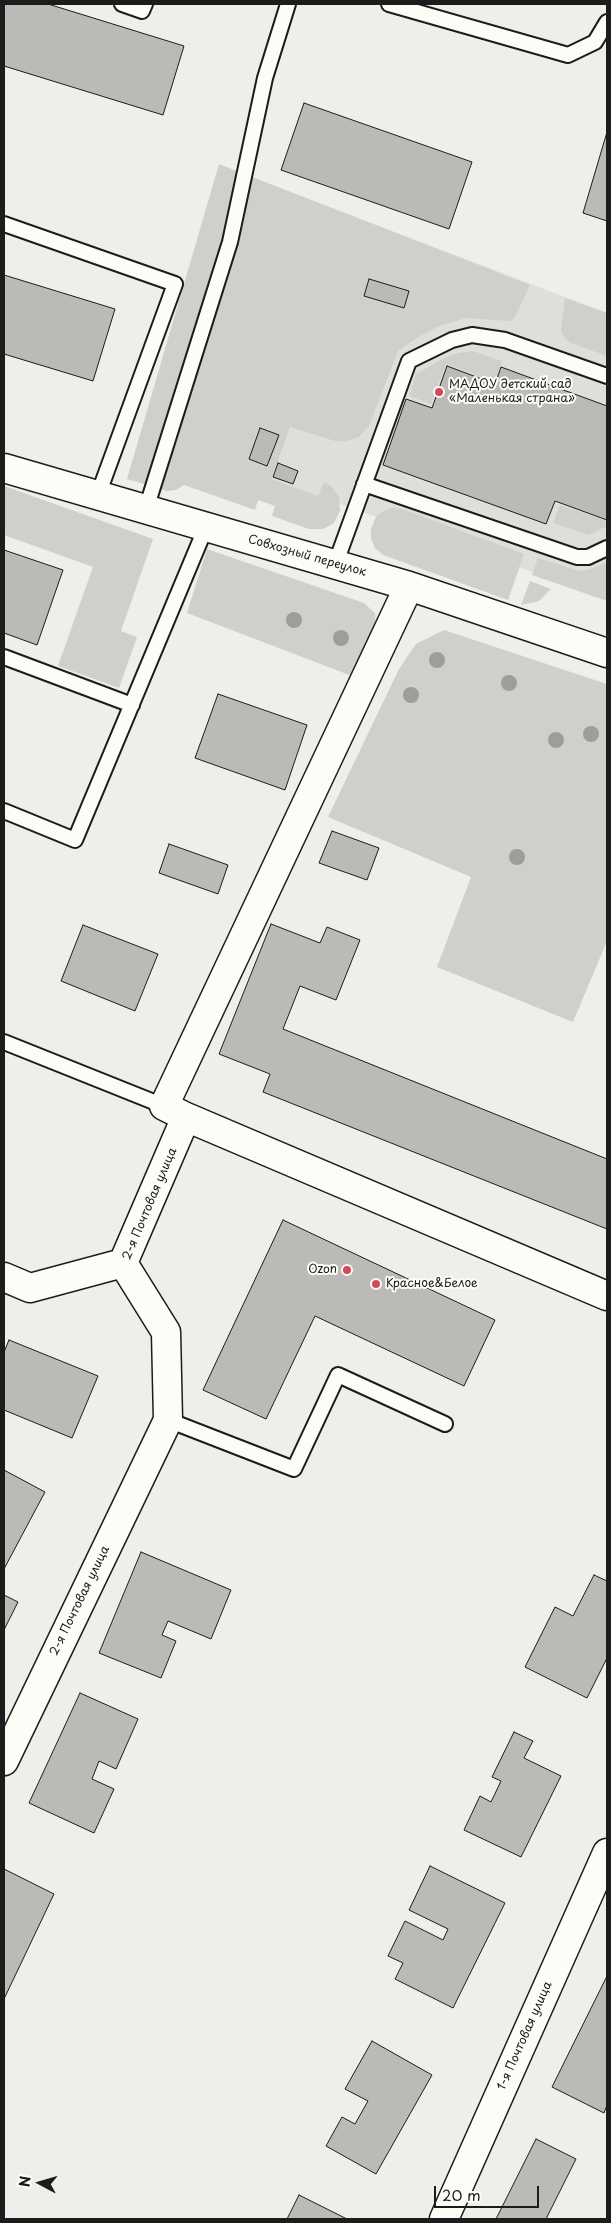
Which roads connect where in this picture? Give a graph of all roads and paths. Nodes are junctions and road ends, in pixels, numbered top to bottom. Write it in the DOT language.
graph roads {
  1 [pos="122,4"];
  2 [pos="146,4"];
  3 [pos="288,4"];
  4 [pos="389,4"];
  5 [pos="607,22"];
  6 [pos="4,224"];
  7 [pos="607,376"];
  8 [pos="4,468"];
  9 [pos="364,484"];
  10 [pos="98,495"];
  11 [pos="146,509"];
  12 [pos="206,527"];
  13 [pos="607,548"];
  14 [pos="335,565"];
  15 [pos="409,586"];
  16 [pos="607,652"];
  17 [pos="4,657"];
  18 [pos="132,705"];
  19 [pos="4,812"];
  20 [pos="4,1042"];
  21 [pos="175,1112"];
  22 [pos="123,1263"];
  23 [pos="4,1277"];
  24 [pos="607,1296"];
  25 [pos="168,1420"];
  26 [pos="445,1424"];
  27 [pos="4,1761"];
  28 [pos="607,1853"];
  29 [pos="444,2219"];
  1 -- 2 [label="lane"];
  3 -- 11 [label="lane"];
  4 -- 5 [label="lane"];
  6 -- 10 [label="lane"];
  7 -- 9 [label="lane"];
  8 -- 10 [label="street, Совхозный переулок"];
  9 -- 13 [label="lane"];
  9 -- 14 [label="lane"];
  10 -- 11 [label="street, Совхозный переулок"];
  11 -- 12 [label="street, Совхозный переулок"];
  12 -- 14 [label="street, Совхозный переулок"];
  12 -- 18 [label="lane"];
  14 -- 15 [label="street, Совхозный переулок"];
  15 -- 16 [label="street, Совхозный переулок"];
  15 -- 21 [label="street, 2-я Почтовая улица"];
  17 -- 18 [label="lane"];
  18 -- 19 [label="lane"];
  20 -- 21 [label="lane"];
  21 -- 22 [label="street, 2-я Почтовая улица"];
  21 -- 24 [label="street"];
  22 -- 23 [label="street"];
  22 -- 25 [label="street, 2-я Почтовая улица"];
  25 -- 26 [label="lane"];
  25 -- 27 [label="street, 2-я Почтовая улица"];
  28 -- 29 [label="street, 1-я Почтовая улица"];
}
